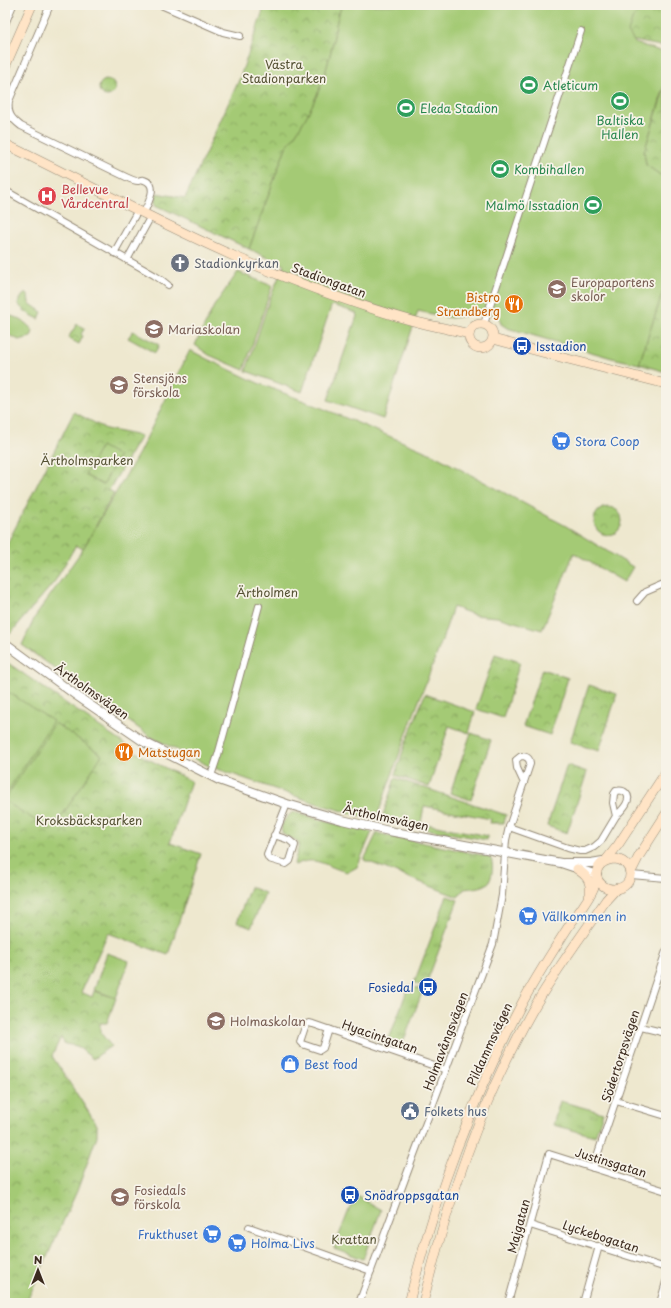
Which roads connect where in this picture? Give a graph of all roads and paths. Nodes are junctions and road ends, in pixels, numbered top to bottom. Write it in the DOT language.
graph roads {
  1 [pos="13,5"];
  2 [pos="32,5"];
  3 [pos="50,5"];
  4 [pos="161,5"];
  5 [pos="5,24"];
  6 [pos="581,31"];
  7 [pos="240,36"];
  8 [pos="5,67"];
  9 [pos="5,144"];
  10 [pos="6,191"];
  11 [pos="144,213"];
  12 [pos="114,253"];
  13 [pos="127,260"];
  14 [pos="168,285"];
  15 [pos="484,324"];
  16 [pos="469,334"];
  17 [pos="493,339"];
  18 [pos="666,384"];
  19 [pos="666,583"];
  20 [pos="637,601"];
  21 [pos="259,606"];
  22 [pos="5,643"];
  23 [pos="666,772"];
  24 [pos="211,776"];
  25 [pos="524,782"];
  26 [pos="287,804"];
  27 [pos="666,814"];
  28 [pos="616,816"];
  29 [pos="509,827"];
  30 [pos="274,835"];
  31 [pos="505,852"];
  32 [pos="604,860"];
  33 [pos="561,863"];
  34 [pos="577,869"];
  35 [pos="631,874"];
  36 [pos="597,876"];
  37 [pos="666,878"];
  38 [pos="617,888"];
  39 [pos="590,893"];
  40 [pos="666,953"];
  41 [pos="641,1027"];
  42 [pos="329,1029"];
  43 [pos="666,1034"];
  44 [pos="446,1070"];
  45 [pos="616,1101"];
  46 [pos="666,1116"];
  47 [pos="549,1154"];
  48 [pos="593,1168"];
  49 [pos="666,1191"];
  50 [pos="530,1224"];
  51 [pos="249,1227"];
  52 [pos="599,1246"];
  53 [pos="666,1268"];
  54 [pos="371,1271"];
  55 [pos="666,1282"];
  56 [pos="359,1303"];
  57 [pos="409,1303"];
  58 [pos="423,1303"];
  59 [pos="508,1303"];
  60 [pos="583,1303"];
  61 [pos="660,1303"];
  1 -- 5 [label="street"];
  2 -- 8 [label="main road"];
  3 -- 11 [label="street"];
  4 -- 7 [label="street"];
  6 -- 15 [label="street"];
  9 -- 11 [label="main road, Stadiongatan"];
  10 -- 12 [label="street"];
  11 -- 12 [label="street"];
  11 -- 13 [label="street"];
  11 -- 16 [label="main road, Stadiongatan"];
  12 -- 13 [label="street"];
  13 -- 14 [label="street"];
  15 -- 16 [label="main road"];
  15 -- 17 [label="main road"];
  16 -- 17 [label="main road"];
  17 -- 18 [label="main road"];
  19 -- 20 [label="street"];
  21 -- 24 [label="street"];
  22 -- 24 [label="street, Ärtholmsvägen"];
  23 -- 32 [label="main road"];
  24 -- 26 [label="street, Ärtholmsvägen"];
  25 -- 29 [label="street, Holmavångsvägen"];
  26 -- 30 [label="street"];
  26 -- 31 [label="street, Ärtholmsvägen"];
  27 -- 35 [label="main road"];
  28 -- 29 [label="street"];
  29 -- 31 [label="street, Holmavångsvägen"];
  30 -- 30 [label="street"];
  31 -- 33 [label="street, Ärtholmsvägen"];
  31 -- 44 [label="street, Holmavångsvägen"];
  32 -- 33 [label="street, Ärtholmsvägen"];
  32 -- 35 [label="main road, Ärtholmsvägen"];
  32 -- 36 [label="main road"];
  33 -- 34 [label="street, Ärtholmsvägen"];
  34 -- 36 [label="street, Ärtholmsvägen"];
  34 -- 39 [label="main road"];
  35 -- 37 [label="street"];
  35 -- 38 [label="main road"];
  36 -- 38 [label="main road, Ärtholmsvägen"];
  36 -- 39 [label="main road, Pildammsvägen"];
  38 -- 58 [label="main road, Pildammsvägen"];
  39 -- 57 [label="main road, Pildammsvägen"];
  40 -- 41 [label="street, Södertorpsvägen"];
  41 -- 43 [label="street"];
  41 -- 45 [label="street, Södertorpsvägen"];
  42 -- 42 [label="street, Hyacintgatan"];
  42 -- 44 [label="street, Hyacintgatan"];
  44 -- 54 [label="street, Holmavångsvägen"];
  45 -- 46 [label="street"];
  45 -- 48 [label="street, Södertorpsvägen"];
  47 -- 48 [label="street, Justinsgatan"];
  47 -- 50 [label="street, Majgatan"];
  48 -- 49 [label="street, Justinsgatan"];
  50 -- 52 [label="street, Lyckebogatan"];
  50 -- 59 [label="street, Majgatan"];
  51 -- 54 [label="street"];
  52 -- 53 [label="street, Lyckebogatan"];
  52 -- 60 [label="street"];
  54 -- 56 [label="street, Holmavångsvägen"];
  55 -- 61 [label="street"];
}
